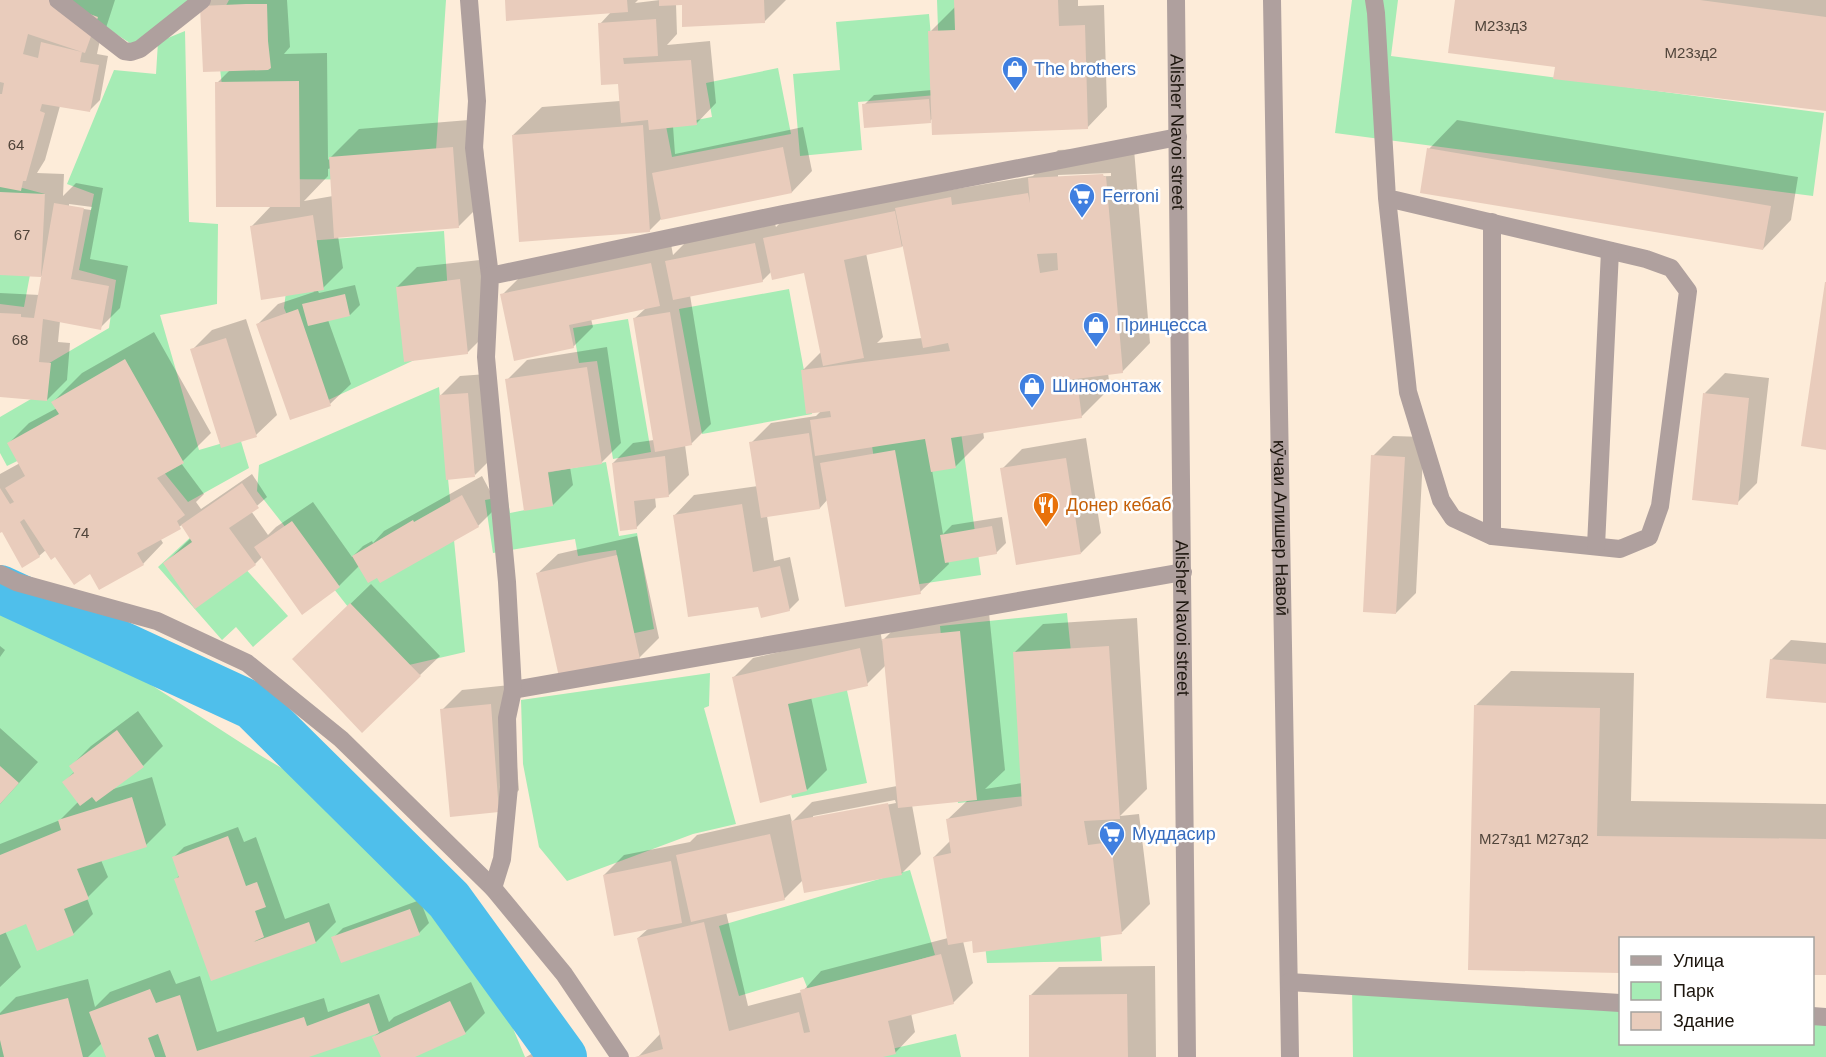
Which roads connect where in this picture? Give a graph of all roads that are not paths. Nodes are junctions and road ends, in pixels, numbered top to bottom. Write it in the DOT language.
graph roads {
  1 [pos="58,0"];
  2 [pos="202,0"];
  3 [pos="469,0"];
  4 [pos="1176,0"];
  5 [pos="1272,0"];
  6 [pos="1374,0"];
  7 [pos="1178,137"];
  8 [pos="1387,198"];
  9 [pos="1492,222"];
  10 [pos="1610,250"];
  11 [pos="490,276"];
  12 [pos="1492,536"];
  13 [pos="1596,546"];
  14 [pos="1183,572"];
  15 [pos="0,574"];
  16 [pos="513,690"];
  17 [pos="493,888"];
  18 [pos="1289,981"];
  19 [pos="1619,1003"];
  20 [pos="620,1057"];
  21 [pos="1187,1057"];
  22 [pos="1290,1057"];
  1 -- 2 [label="street"];
  3 -- 11 [label="street"];
  4 -- 7 [label="street, Alisher Navoi street"];
  5 -- 18 [label="street, кӯчаи Алишер Навоӣ"];
  6 -- 8 [label="street"];
  7 -- 11 [label="street"];
  7 -- 14 [label="street, Alisher Navoi street"];
  8 -- 9 [label="street"];
  8 -- 12 [label="street"];
  9 -- 10 [label="street"];
  9 -- 12 [label="street"];
  10 -- 13 [label="street"];
  10 -- 13 [label="street"];
  11 -- 16 [label="street"];
  12 -- 13 [label="street"];
  14 -- 16 [label="street"];
  14 -- 21 [label="street, Alisher Navoi street"];
  15 -- 17 [label="street"];
  16 -- 17 [label="street"];
  17 -- 20 [label="street"];
  18 -- 19 [label="street"];
  18 -- 22 [label="street, кӯчаи Алишер Навоӣ"];
}
